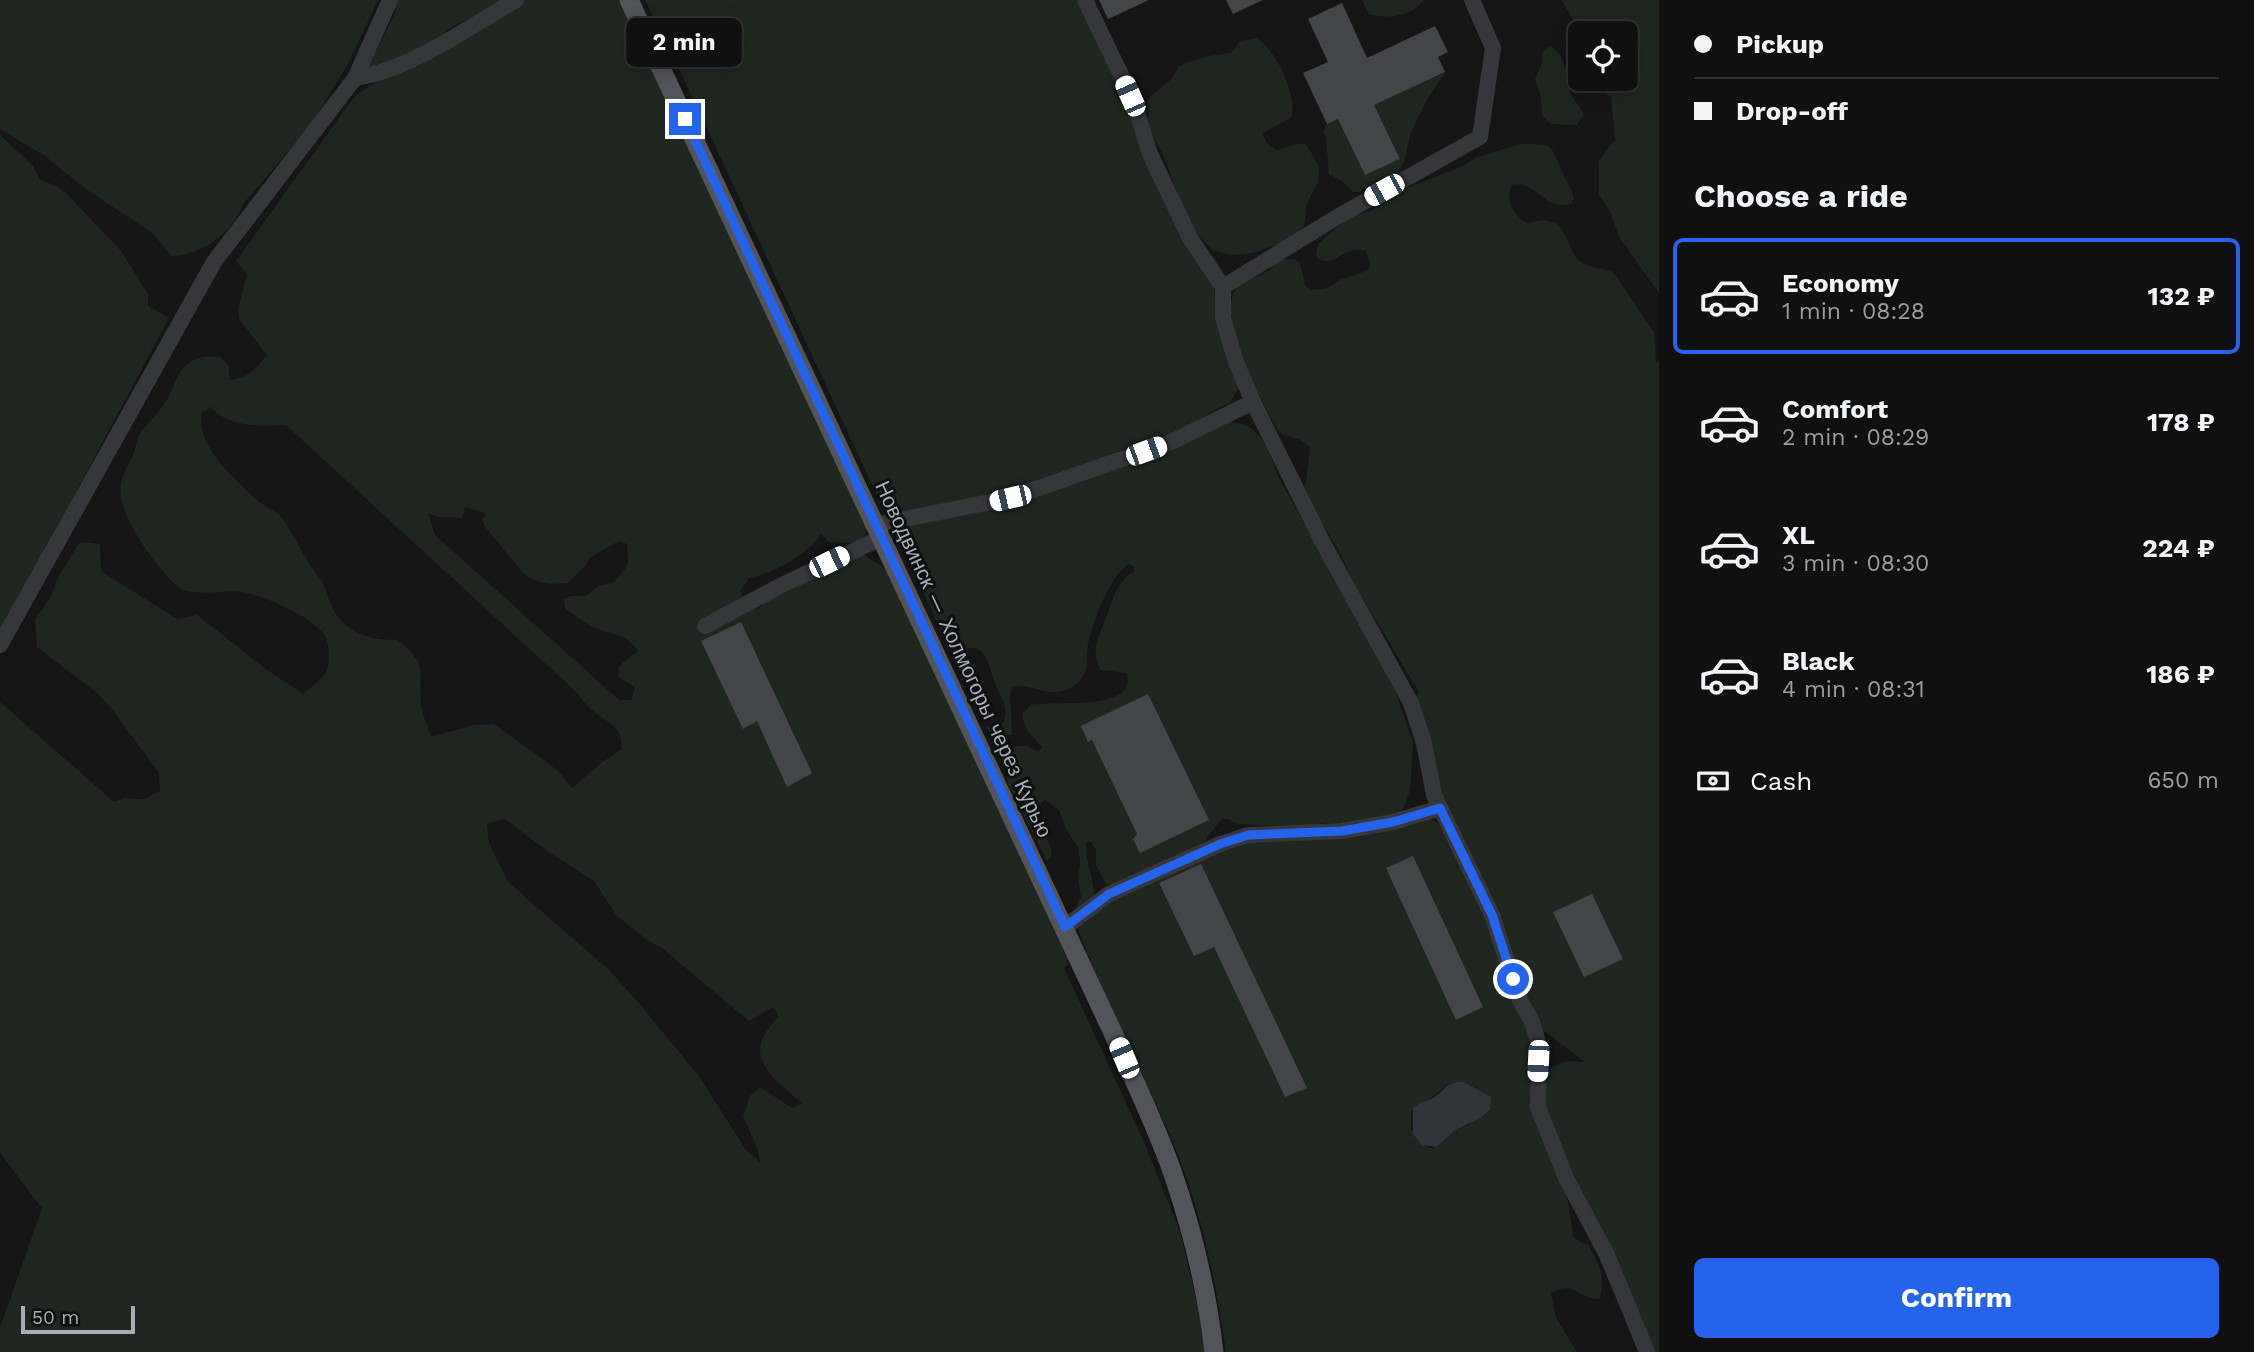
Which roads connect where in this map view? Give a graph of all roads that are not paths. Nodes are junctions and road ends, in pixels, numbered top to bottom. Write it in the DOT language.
graph roads {
  1 [pos="390,0"];
  2 [pos="516,0"];
  3 [pos="629,0"];
  4 [pos="1084,0"];
  5 [pos="1472,0"];
  6 [pos="355,78"];
  7 [pos="1223,287"];
  8 [pos="1253,402"];
  9 [pos="878,531"];
  10 [pos="705,626"];
  11 [pos="0,645"];
  12 [pos="1440,808"];
  13 [pos="1065,927"];
  14 [pos="1214,1352"];
  15 [pos="1647,1352"];
  1 -- 6 [label="lane"];
  2 -- 6 [label="lane"];
  3 -- 9 [label="main road, Новодвинск — Холмогоры через Курью"];
  4 -- 7 [label="lane"];
  5 -- 7 [label="lane"];
  6 -- 11 [label="lane"];
  7 -- 8 [label="lane"];
  8 -- 9 [label="lane"];
  8 -- 12 [label="lane"];
  9 -- 10 [label="lane"];
  9 -- 13 [label="main road, Новодвинск — Холмогоры через Курью"];
  12 -- 13 [label="lane"];
  12 -- 15 [label="lane"];
  13 -- 14 [label="main road, Новодвинск — Холмогоры через Курью"];
}
